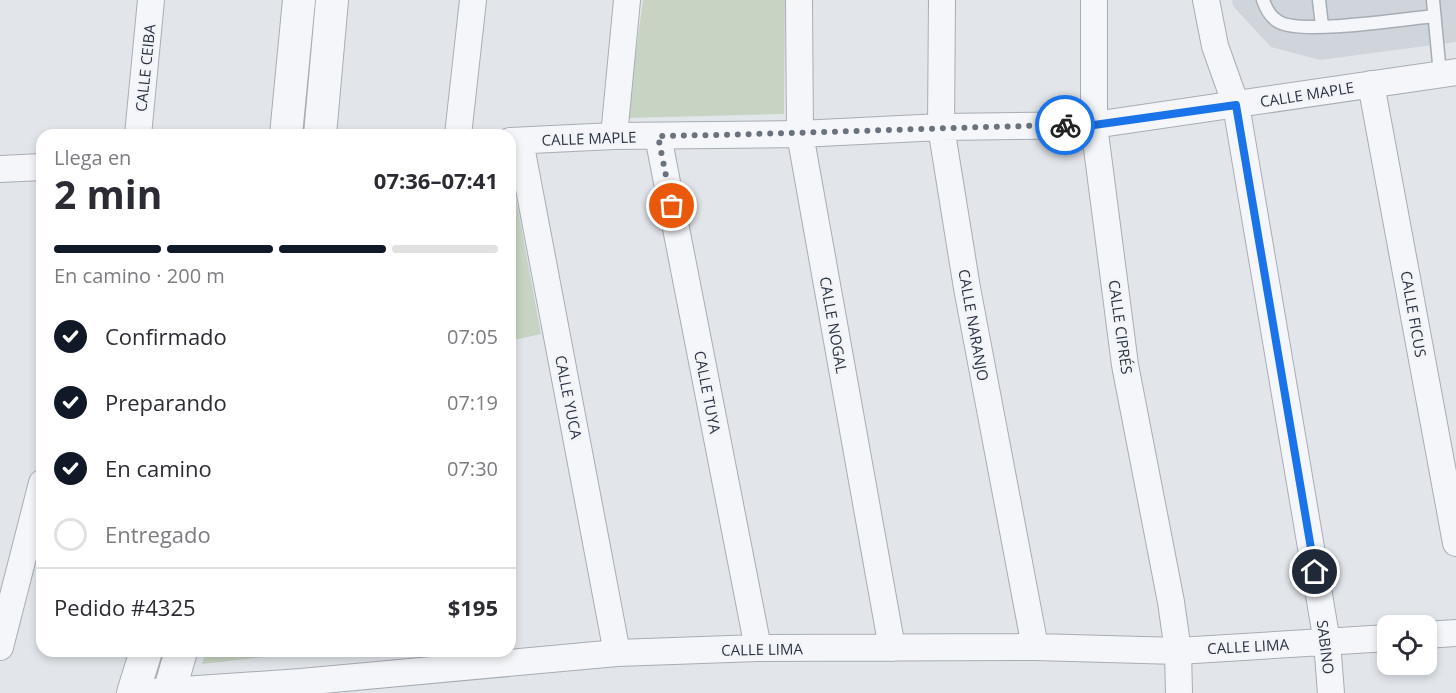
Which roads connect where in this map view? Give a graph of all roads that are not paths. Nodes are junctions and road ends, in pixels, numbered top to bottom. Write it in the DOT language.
graph roads {
  1 [pos="151,0"];
  2 [pos="299,0"];
  3 [pos="332,0"];
  4 [pos="473,0"];
  5 [pos="627,0"];
  6 [pos="799,0"];
  7 [pos="942,0"];
  8 [pos="1095,0"];
  9 [pos="1206,0"];
  10 [pos="1263,0"];
  11 [pos="1318,0"];
  12 [pos="1433,0"];
  13 [pos="1434,16"];
  14 [pos="1322,26"];
  15 [pos="1448,73"];
  16 [pos="1371,84"];
  17 [pos="1236,105"];
  18 [pos="1094,125"];
  19 [pos="940,127"];
  20 [pos="139,129"];
  21 [pos="287,129"];
  22 [pos="321,129"];
  23 [pos="459,129"];
  24 [pos="800,134"];
  25 [pos="614,136"];
  26 [pos="658,136"];
  27 [pos="516,141"];
  28 [pos="516,146"];
  29 [pos="36,167"];
  30 [pos="0,169"];
  31 [pos="36,506"];
  32 [pos="1456,543"];
  33 [pos="1456,633"];
  34 [pos="1437,634"];
  35 [pos="1377,639"];
  36 [pos="1326,642"];
  37 [pos="0,647"];
  38 [pos="1035,647"];
  39 [pos="758,648"];
  40 [pos="892,648"];
  41 [pos="1178,651"];
  42 [pos="617,653"];
  43 [pos="144,657"];
  44 [pos="180,657"];
  45 [pos="505,657"];
  46 [pos="516,657"];
  47 [pos="477,658"];
  48 [pos="333,686"];
  49 [pos="302,688"];
  50 [pos="169,692"];
  51 [pos="133,693"];
  52 [pos="138,693"];
  53 [pos="1179,693"];
  54 [pos="1331,693"];
  1 -- 20 [label="street, CALLE CEIBA"];
  2 -- 21 [label="street"];
  3 -- 22 [label="street"];
  4 -- 23 [label="street"];
  5 -- 25 [label="street"];
  6 -- 24 [label="street, CALLE NOGAL"];
  7 -- 19 [label="street, CALLE NARANJO"];
  8 -- 18 [label="street, CALLE CIPRÉS"];
  9 -- 17 [label="street, SABINO"];
  10 -- 14 [label="lane"];
  11 -- 14 [label="lane"];
  12 -- 13 [label="lane"];
  13 -- 14 [label="lane"];
  13 -- 15 [label="lane"];
  15 -- 16 [label="street, CALLE MAPLE"];
  16 -- 17 [label="street, CALLE MAPLE"];
  16 -- 32 [label="street, CALLE FICUS"];
  17 -- 18 [label="street, CALLE MAPLE"];
  17 -- 36 [label="street, SABINO"];
  18 -- 19 [label="street, CALLE MAPLE"];
  18 -- 41 [label="street, CALLE CIPRÉS"];
  19 -- 24 [label="street, CALLE MAPLE"];
  19 -- 38 [label="street, CALLE NARANJO"];
  24 -- 26 [label="street, CALLE MAPLE"];
  24 -- 40 [label="street, CALLE NOGAL"];
  25 -- 26 [label="street, CALLE MAPLE"];
  25 -- 27 [label="street, CALLE MAPLE"];
  26 -- 39 [label="street, CALLE TUYA"];
  28 -- 42 [label="street, CALLE YUCA"];
  29 -- 30 [label="street"];
  31 -- 37 [label="street"];
  33 -- 34 [label="street"];
  35 -- 36 [label="street, CALLE LIMA"];
  36 -- 41 [label="street, CALLE LIMA"];
  36 -- 54 [label="street, SABINO"];
  38 -- 40 [label="street, CALLE LIMA"];
  38 -- 41 [label="street, CALLE LIMA"];
  39 -- 40 [label="street, CALLE LIMA"];
  39 -- 42 [label="street, CALLE LIMA"];
  41 -- 53 [label="street, CALLE CIPRÉS"];
  42 -- 46 [label="street, CALLE LIMA"];
  43 -- 51 [label="street"];
  44 -- 50 [label="street"];
  45 -- 47 [label="street, CALLE LIMA"];
  47 -- 48 [label="street, CALLE LIMA"];
  48 -- 49 [label="street, CALLE LIMA"];
  49 -- 50 [label="street, CALLE LIMA"];
  50 -- 52 [label="street, CALLE LIMA"];
}
